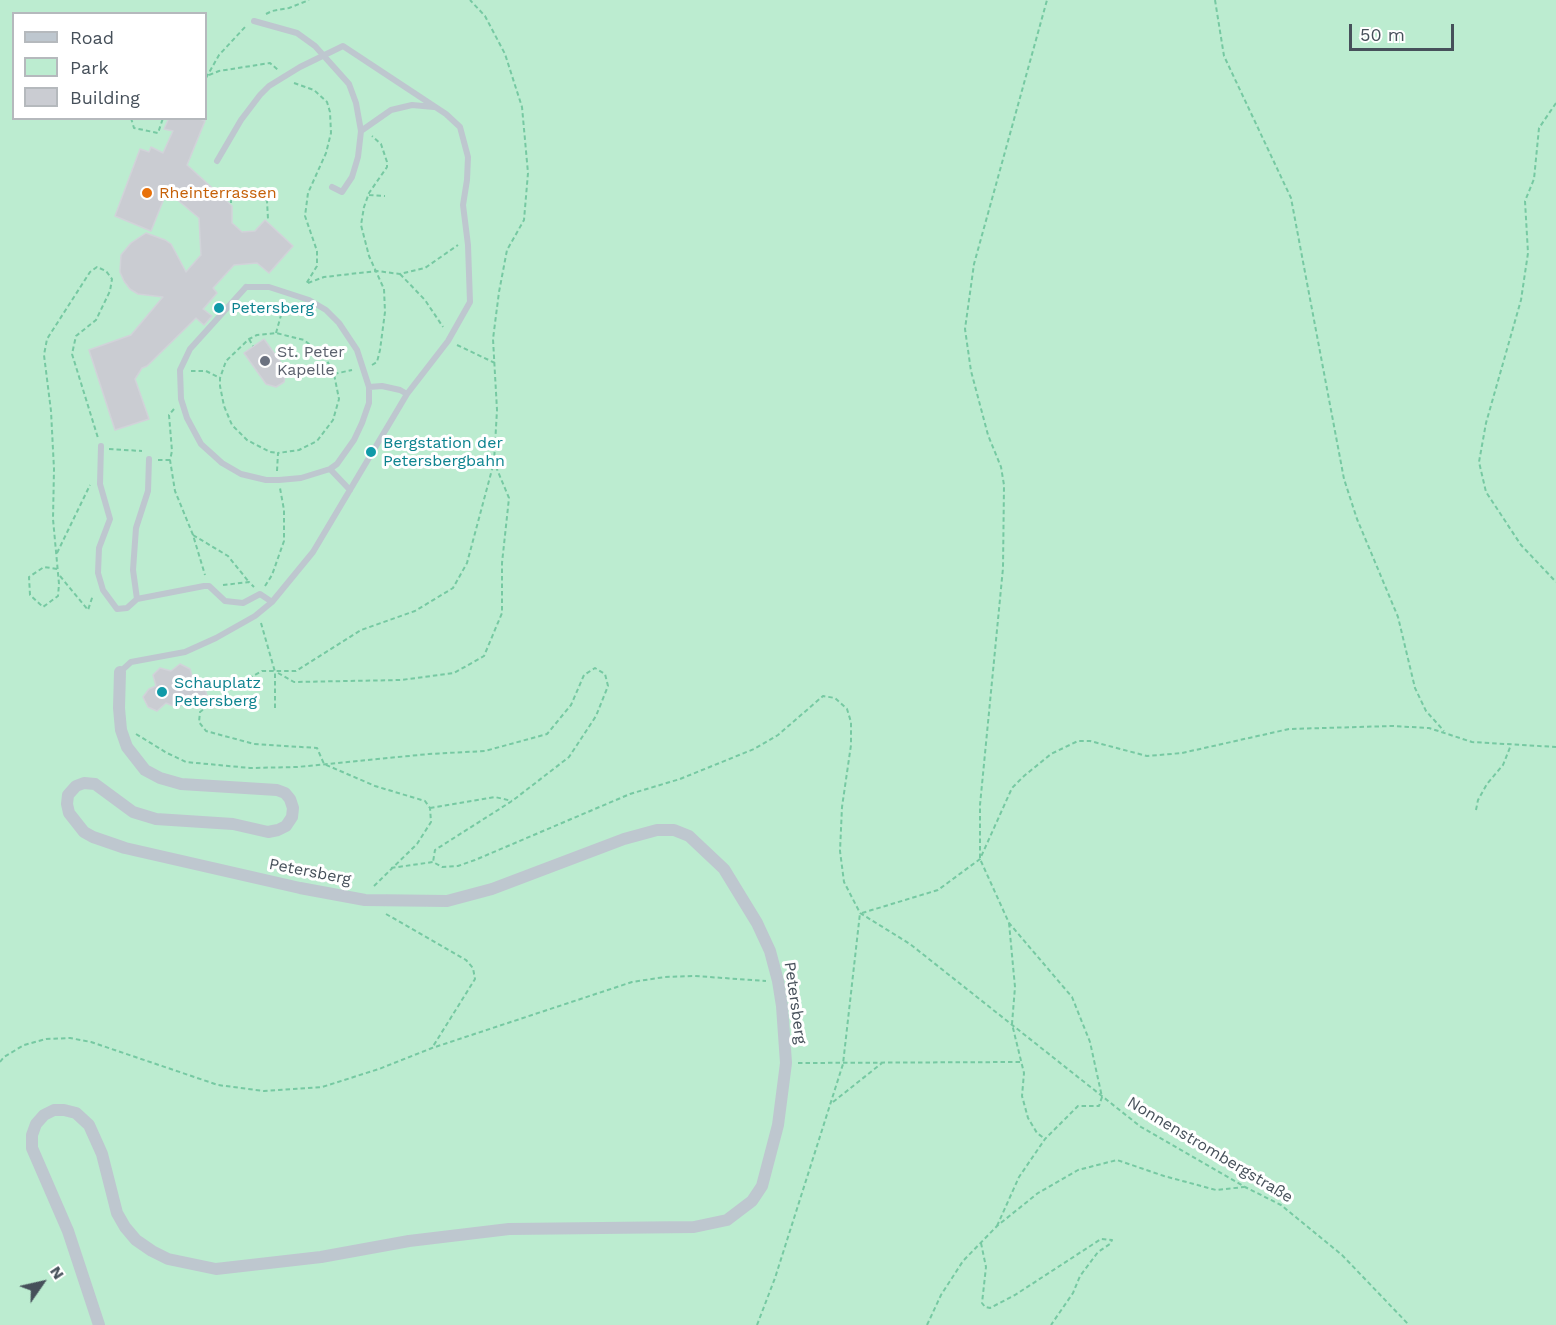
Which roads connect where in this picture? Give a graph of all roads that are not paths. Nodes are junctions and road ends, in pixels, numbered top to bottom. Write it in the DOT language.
graph roads {
  1 [pos="254,21"];
  2 [pos="324,55"];
  3 [pos="434,107"];
  4 [pos="363,129"];
  5 [pos="217,161"];
  6 [pos="332,187"];
  7 [pos="369,387"];
  8 [pos="407,394"];
  9 [pos="101,446"];
  10 [pos="149,459"];
  11 [pos="330,469"];
  12 [pos="350,490"];
  13 [pos="137,599"];
  14 [pos="272,602"];
  15 [pos="120,672"];
  16 [pos="99,1325"];
  1 -- 2 [label="lane"];
  2 -- 3 [label="lane, Petersberg"];
  2 -- 4 [label="lane"];
  2 -- 5 [label="lane"];
  3 -- 4 [label="lane"];
  3 -- 8 [label="lane, Petersberg"];
  4 -- 6 [label="lane"];
  7 -- 8 [label="lane"];
  7 -- 11 [label="lane"];
  7 -- 11 [label="lane"];
  8 -- 12 [label="lane, Petersberg"];
  9 -- 13 [label="lane"];
  10 -- 13 [label="lane"];
  11 -- 12 [label="lane"];
  12 -- 14 [label="lane, Petersberg"];
  13 -- 14 [label="lane"];
  14 -- 15 [label="lane, Petersberg"];
  15 -- 16 [label="street, Petersberg"];
}
